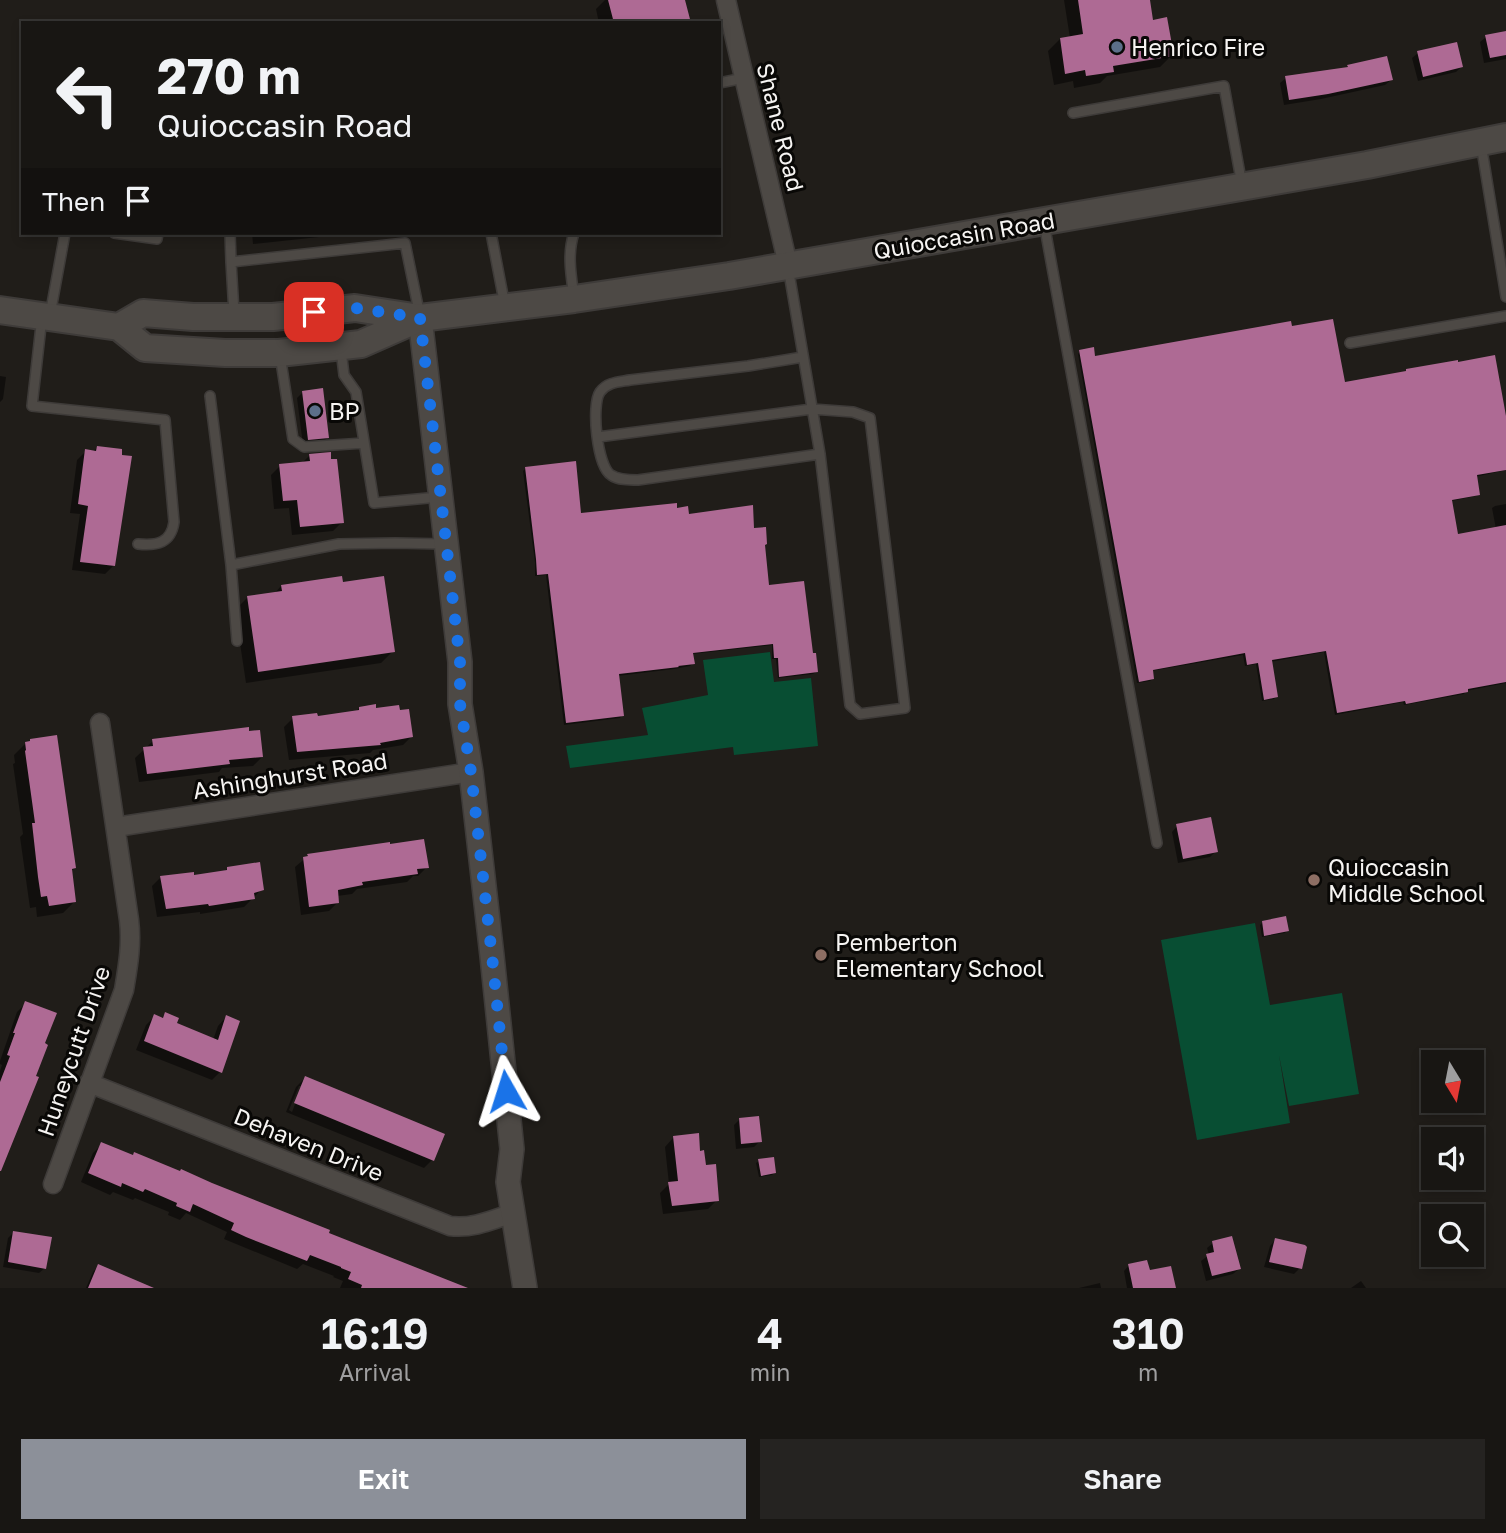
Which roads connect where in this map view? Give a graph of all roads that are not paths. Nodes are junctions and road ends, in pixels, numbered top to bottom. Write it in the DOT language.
graph roads {
  1 [pos="726,0"];
  2 [pos="744,78"];
  3 [pos="721,83"];
  4 [pos="1073,113"];
  5 [pos="1493,139"];
  6 [pos="1242,187"];
  7 [pos="1043,221"];
  8 [pos="65,235"];
  9 [pos="128,235"];
  10 [pos="158,235"];
  11 [pos="230,235"];
  12 [pos="491,235"];
  13 [pos="573,235"];
  14 [pos="404,238"];
  15 [pos="231,262"];
  16 [pos="788,265"];
  17 [pos="1506,297"];
  18 [pos="574,299"];
  19 [pos="506,308"];
  20 [pos="0,310"];
  21 [pos="46,316"];
  22 [pos="1506,316"];
  23 [pos="234,318"];
  24 [pos="420,318"];
  25 [pos="119,327"];
  26 [pos="1350,343"];
  27 [pos="341,348"];
  28 [pos="279,353"];
  29 [pos="803,357"];
  30 [pos="210,396"];
  31 [pos="812,409"];
  32 [pos="598,437"];
  33 [pos="364,443"];
  34 [pos="820,454"];
  35 [pos="440,497"];
  36 [pos="138,544"];
  37 [pos="446,544"];
  38 [pos="231,565"];
  39 [pos="237,641"];
  40 [pos="100,723"];
  41 [pos="471,772"];
  42 [pos="116,827"];
  43 [pos="1157,844"];
  44 [pos="89,1083"];
  45 [pos="53,1184"];
  46 [pos="513,1213"];
  47 [pos="525,1288"];
  1 -- 2 [label="street, Shane Road"];
  2 -- 3 [label="lane"];
  2 -- 16 [label="street, Shane Road"];
  4 -- 6 [label="lane"];
  5 -- 6 [label="main road, Quioccasin Road"];
  5 -- 17 [label="lane"];
  6 -- 7 [label="main road, Quioccasin Road"];
  7 -- 16 [label="main road, Quioccasin Road"];
  7 -- 43 [label="lane"];
  8 -- 21 [label="lane"];
  9 -- 10 [label="lane"];
  11 -- 15 [label="lane"];
  12 -- 19 [label="lane"];
  13 -- 18 [label="lane"];
  14 -- 15 [label="lane"];
  14 -- 24 [label="lane"];
  15 -- 23 [label="lane"];
  16 -- 18 [label="main road, Quioccasin Road"];
  16 -- 29 [label="lane"];
  18 -- 19 [label="main road, Quioccasin Road"];
  19 -- 24 [label="main road, Quioccasin Road"];
  20 -- 21 [label="main road, Quioccasin Road"];
  21 -- 25 [label="main road, Quioccasin Road"];
  21 -- 36 [label="lane"];
  22 -- 26 [label="lane"];
  23 -- 24 [label="main road, Quioccasin Road"];
  23 -- 25 [label="main road, Quioccasin Road"];
  24 -- 27 [label="main road, Quioccasin Road"];
  24 -- 35 [label="street"];
  25 -- 28 [label="main road, Quioccasin Road"];
  27 -- 28 [label="main road, Quioccasin Road"];
  27 -- 33 [label="lane"];
  28 -- 33 [label="lane"];
  29 -- 31 [label="lane"];
  29 -- 32 [label="lane"];
  30 -- 38 [label="lane"];
  31 -- 32 [label="lane"];
  31 -- 34 [label="lane"];
  31 -- 34 [label="lane"];
  32 -- 34 [label="lane"];
  33 -- 35 [label="lane"];
  35 -- 37 [label="street"];
  37 -- 38 [label="lane"];
  37 -- 41 [label="street"];
  38 -- 39 [label="lane"];
  40 -- 42 [label="street, Huneycutt Drive"];
  41 -- 42 [label="street, Ashinghurst Road"];
  41 -- 46 [label="street"];
  42 -- 44 [label="street, Huneycutt Drive"];
  44 -- 45 [label="street, Huneycutt Drive"];
  44 -- 46 [label="street, Dehaven Drive"];
  46 -- 47 [label="street"];
}
